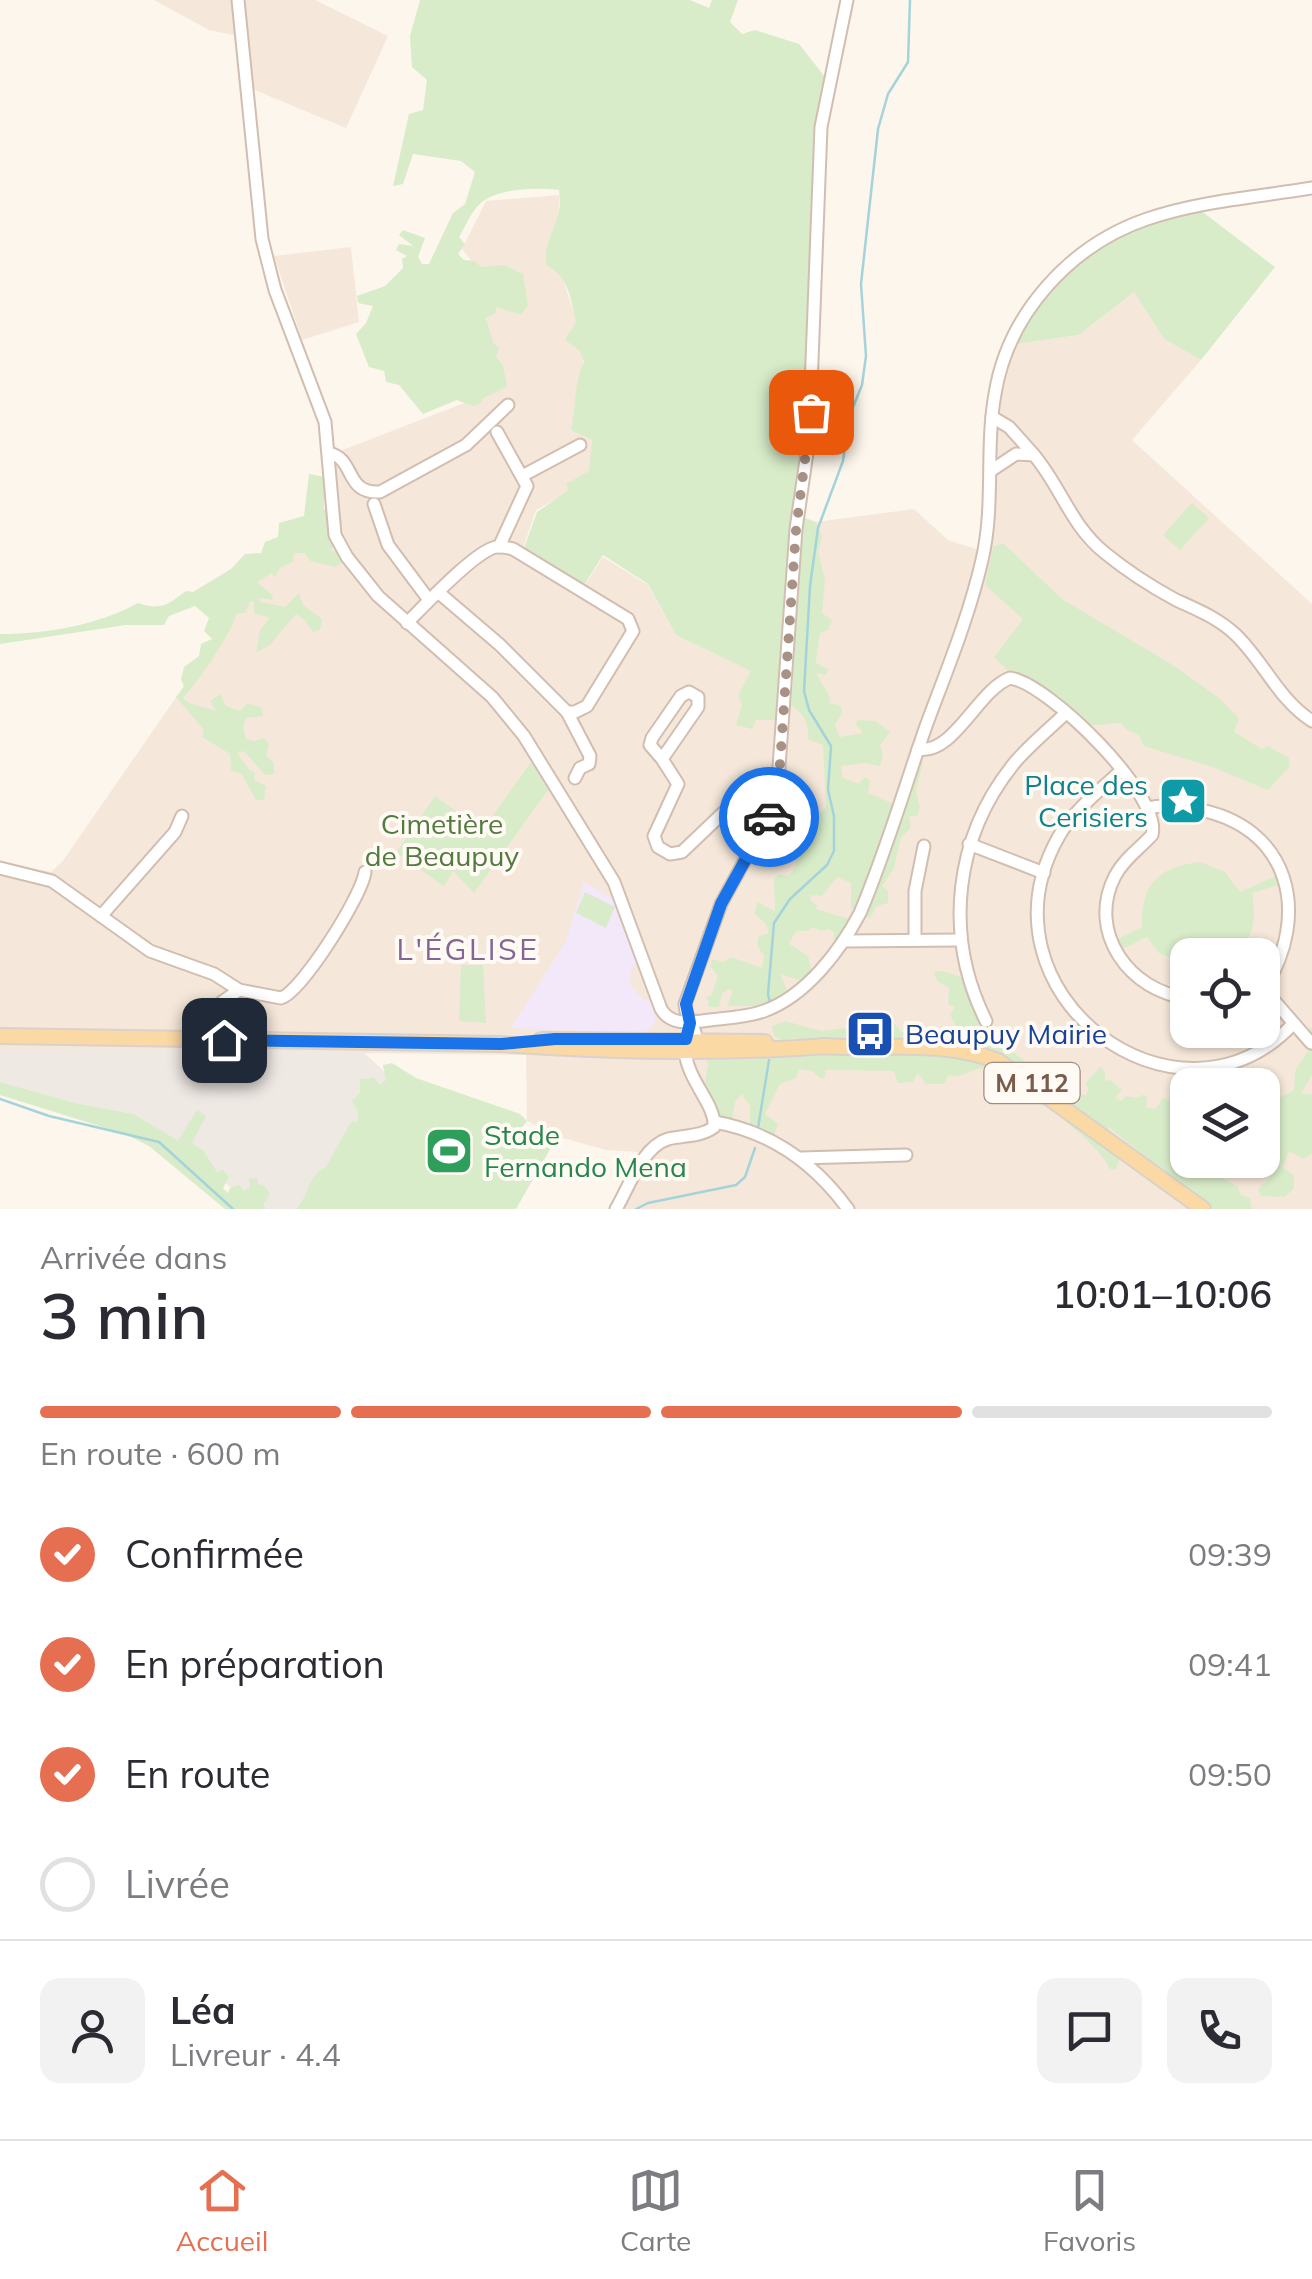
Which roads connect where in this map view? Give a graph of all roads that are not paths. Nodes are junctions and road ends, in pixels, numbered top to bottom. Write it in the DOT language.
graph roads {
  1 [pos="238,0"];
  2 [pos="848,0"];
  3 [pos="1312,188"];
  4 [pos="508,405"];
  5 [pos="992,416"];
  6 [pos="497,432"];
  7 [pos="580,445"];
  8 [pos="329,453"];
  9 [pos="1034,455"];
  10 [pos="992,470"];
  11 [pos="522,476"];
  12 [pos="374,504"];
  13 [pos="500,546"];
  14 [pos="434,596"];
  15 [pos="408,623"];
  16 [pos="567,712"];
  17 [pos="1066,713"];
  18 [pos="1312,721"];
  19 [pos="918,750"];
  20 [pos="662,760"];
  21 [pos="1122,770"];
  22 [pos="576,778"];
  23 [pos="775,796"];
  24 [pos="1151,814"];
  25 [pos="182,816"];
  26 [pos="969,844"];
  27 [pos="924,846"];
  28 [pos="0,868"];
  29 [pos="365,872"];
  30 [pos="1044,872"];
  31 [pos="101,916"];
  32 [pos="844,940"];
  33 [pos="915,940"];
  34 [pos="960,940"];
  35 [pos="1280,965"];
  36 [pos="239,990"];
  37 [pos="1170,994"];
  38 [pos="1280,1010"];
  39 [pos="986,1022"];
  40 [pos="690,1023"];
  41 [pos="1292,1024"];
  42 [pos="0,1036"];
  43 [pos="192,1039"];
  44 [pos="1311,1043"];
  45 [pos="691,1045"];
  46 [pos="713,1126"];
  47 [pos="906,1155"];
  48 [pos="801,1158"];
  49 [pos="616,1209"];
  50 [pos="848,1209"];
  51 [pos="1204,1209"];
  1 -- 8 [label="street"];
  2 -- 23 [label="street"];
  3 -- 5 [label="street"];
  4 -- 8 [label="street"];
  5 -- 9 [label="street"];
  5 -- 10 [label="street"];
  6 -- 11 [label="street"];
  7 -- 11 [label="street"];
  8 -- 15 [label="street"];
  9 -- 10 [label="street"];
  9 -- 18 [label="street"];
  10 -- 19 [label="street"];
  11 -- 13 [label="street"];
  12 -- 14 [label="street"];
  13 -- 14 [label="street"];
  13 -- 16 [label="street"];
  14 -- 15 [label="street"];
  14 -- 16 [label="street"];
  15 -- 40 [label="street"];
  16 -- 22 [label="street"];
  17 -- 19 [label="street"];
  17 -- 21 [label="street"];
  17 -- 26 [label="street"];
  19 -- 32 [label="street"];
  20 -- 20 [label="street"];
  20 -- 23 [label="street"];
  21 -- 24 [label="street"];
  21 -- 30 [label="street"];
  23 -- 40 [label="street"];
  24 -- 35 [label="street"];
  24 -- 37 [label="street"];
  25 -- 31 [label="street"];
  26 -- 30 [label="street"];
  26 -- 34 [label="street"];
  27 -- 33 [label="street"];
  28 -- 31 [label="street"];
  29 -- 36 [label="street"];
  30 -- 41 [label="street"];
  31 -- 36 [label="street"];
  32 -- 33 [label="street"];
  32 -- 40 [label="street"];
  33 -- 34 [label="street"];
  34 -- 39 [label="street"];
  36 -- 43 [label="street"];
  38 -- 41 [label="street"];
  40 -- 45 [label="street"];
  41 -- 44 [label="street"];
  42 -- 43 [label="main road, M 112"];
  43 -- 45 [label="main road, M 112"];
  45 -- 46 [label="street"];
  45 -- 51 [label="main road, M 112"];
  46 -- 48 [label="street"];
  46 -- 49 [label="street"];
  47 -- 48 [label="street"];
  48 -- 50 [label="street"];
}
